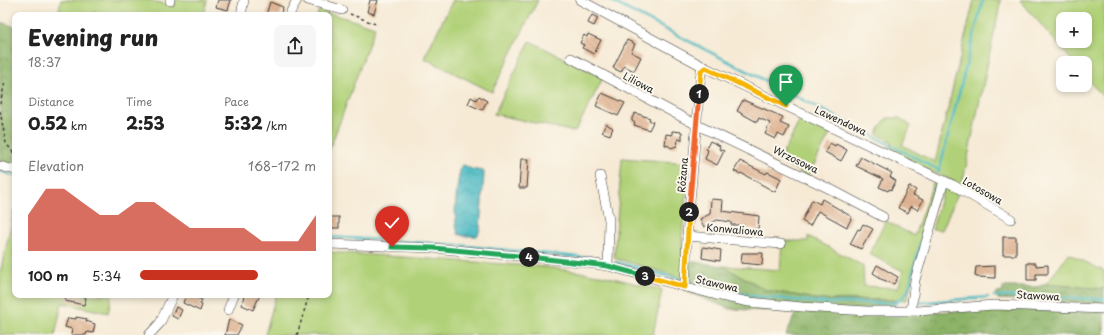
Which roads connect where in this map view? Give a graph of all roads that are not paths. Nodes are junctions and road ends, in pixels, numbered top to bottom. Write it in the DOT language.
graph roads {
  1 [pos="244,0"];
  2 [pos="297,0"];
  3 [pos="310,0"];
  4 [pos="580,0"];
  5 [pos="342,10"];
  6 [pos="242,12"];
  7 [pos="291,12"];
  8 [pos="571,58"];
  9 [pos="706,68"];
  10 [pos="697,125"];
  11 [pos="0,166"];
  12 [pos="12,169"];
  13 [pos="600,176"];
  14 [pos="944,181"];
  15 [pos="883,217"];
  16 [pos="1011,219"];
  17 [pos="687,236"];
  18 [pos="332,244"];
  19 [pos="781,244"];
  20 [pos="608,266"];
  21 [pos="685,287"];
  22 [pos="172,298"];
  23 [pos="233,298"];
  24 [pos="1104,309"];
  25 [pos="228,310"];
  26 [pos="911,311"];
  27 [pos="149,335"];
  1 -- 6 [label="street"];
  2 -- 7 [label="street"];
  3 -- 5 [label="street"];
  4 -- 9 [label="street, Lawendowa"];
  8 -- 10 [label="street, Liliowa"];
  9 -- 10 [label="street, Różana"];
  9 -- 14 [label="street, Lawendowa"];
  10 -- 15 [label="street, Wrzosowa"];
  10 -- 17 [label="street, Różana"];
  11 -- 12 [label="street"];
  13 -- 20 [label="street"];
  14 -- 16 [label="street, Lotosowa"];
  14 -- 26 [label="street"];
  17 -- 19 [label="street, Konwaliowa"];
  17 -- 21 [label="street, Różana"];
  18 -- 20 [label="street, Stawowa"];
  20 -- 21 [label="street, Stawowa"];
  21 -- 26 [label="street, Stawowa"];
  22 -- 27 [label="street"];
  23 -- 25 [label="street"];
  24 -- 26 [label="street, Stawowa"];
}
